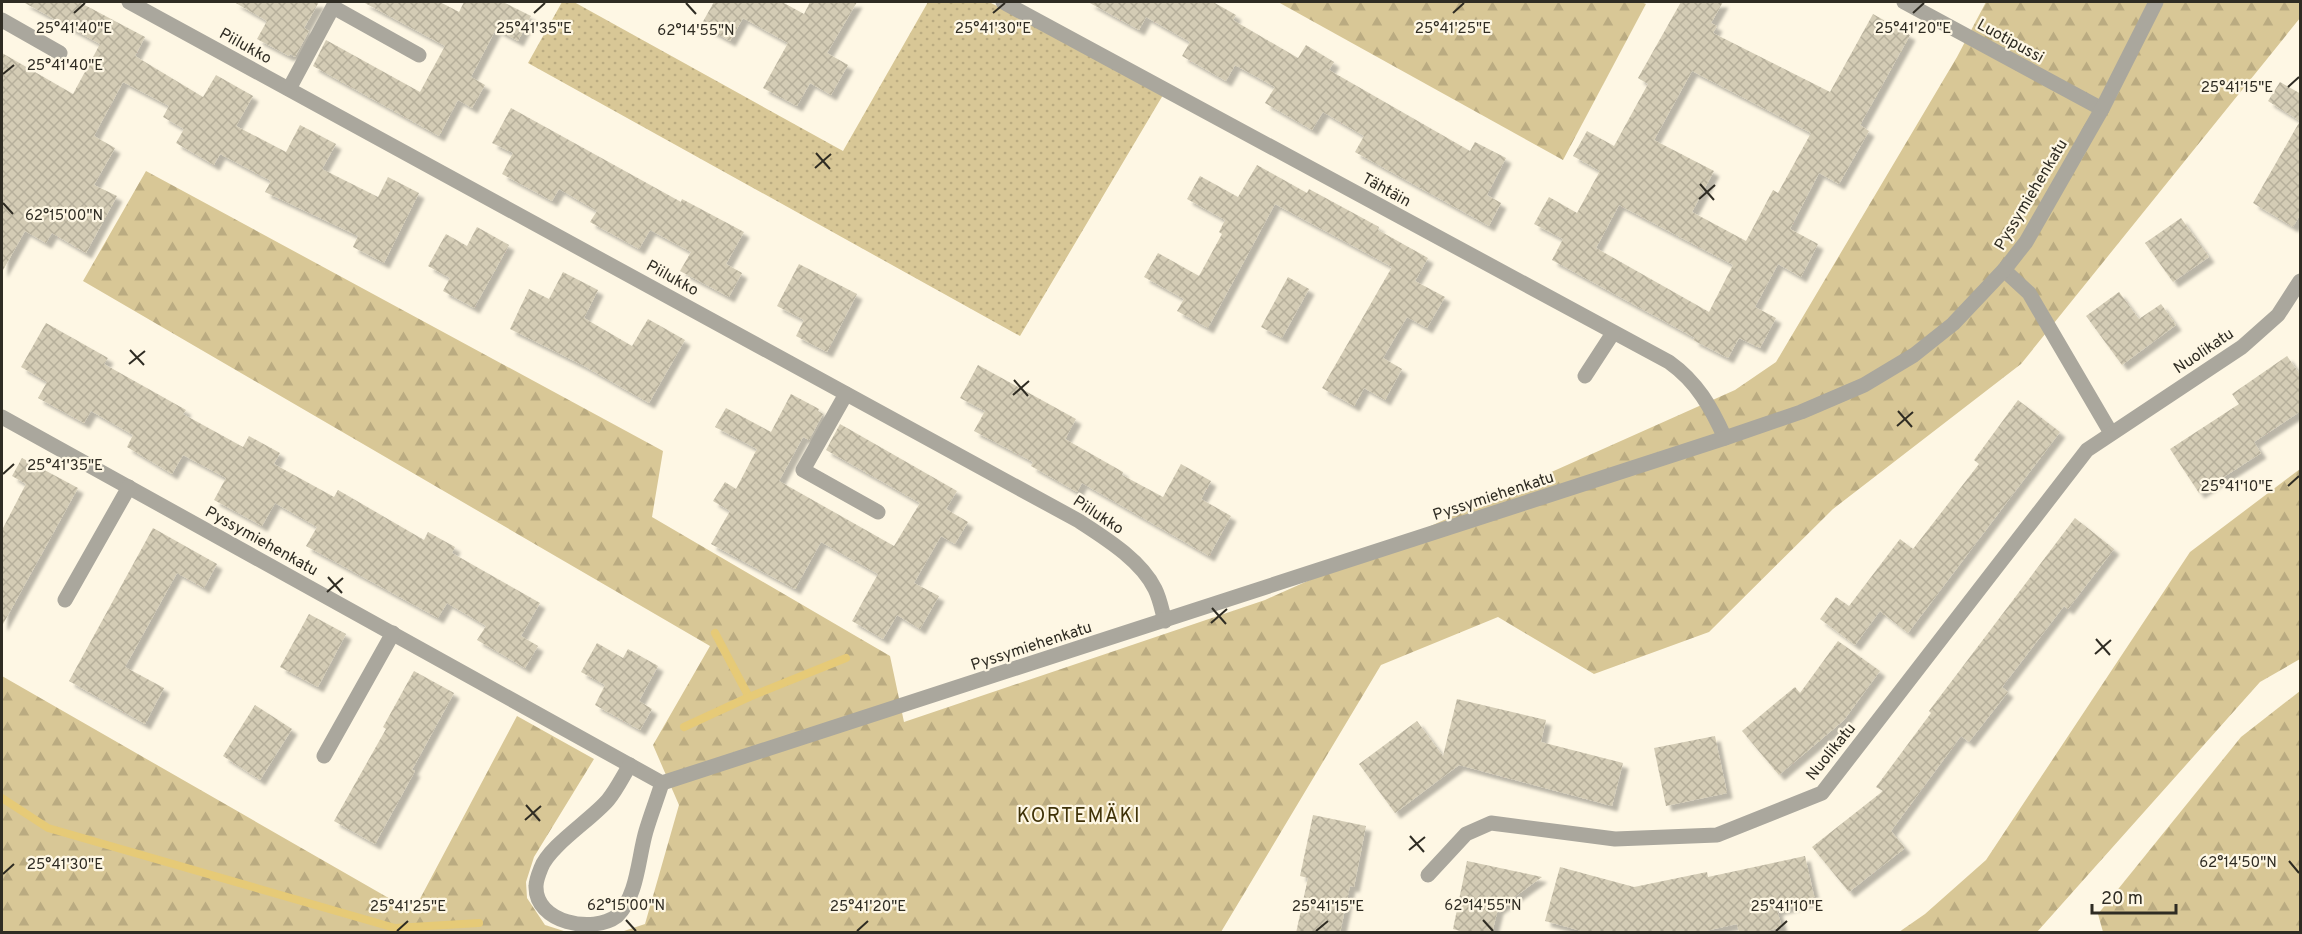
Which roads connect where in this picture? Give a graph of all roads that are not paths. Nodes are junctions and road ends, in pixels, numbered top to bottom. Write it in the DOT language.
graph roads {
  1 [pos="129,2"];
  2 [pos="1003,2"];
  3 [pos="1904,2"];
  4 [pos="2157,2"];
  5 [pos="2,20"];
  6 [pos="60,53"];
  7 [pos="419,55"];
  8 [pos="289,89"];
  9 [pos="2102,109"];
  10 [pos="2004,270"];
  11 [pos="2301,281"];
  12 [pos="1613,333"];
  13 [pos="1585,376"];
  14 [pos="846,394"];
  15 [pos="2,417"];
  16 [pos="2111,433"];
  17 [pos="1725,438"];
  18 [pos="129,487"];
  19 [pos="878,512"];
  20 [pos="65,600"];
  21 [pos="1165,621"];
  22 [pos="393,633"];
  23 [pos="324,756"];
  24 [pos="630,765"];
  25 [pos="662,783"];
  26 [pos="1428,875"];
  1 -- 8 [label="street, Piilukko"];
  2 -- 12 [label="street, Tähtäin"];
  3 -- 9 [label="street, Luotipussi"];
  4 -- 9 [label="street, Pyssymiehenkatu"];
  5 -- 6 [label="street"];
  7 -- 8 [label="street"];
  8 -- 14 [label="street, Piilukko"];
  9 -- 10 [label="street, Pyssymiehenkatu"];
  10 -- 16 [label="street"];
  10 -- 17 [label="street, Pyssymiehenkatu"];
  11 -- 16 [label="street, Nuolikatu"];
  12 -- 13 [label="street"];
  12 -- 17 [label="street, Tähtäin"];
  14 -- 19 [label="street"];
  14 -- 21 [label="street, Piilukko"];
  15 -- 18 [label="street, Pyssymiehenkatu"];
  16 -- 26 [label="street, Nuolikatu"];
  17 -- 21 [label="street, Pyssymiehenkatu"];
  18 -- 20 [label="street"];
  18 -- 22 [label="street, Pyssymiehenkatu"];
  21 -- 25 [label="street, Pyssymiehenkatu"];
  22 -- 23 [label="street"];
  22 -- 24 [label="street, Pyssymiehenkatu"];
  24 -- 25 [label="street, Pyssymiehenkatu"];
  24 -- 25 [label="street"];
}
